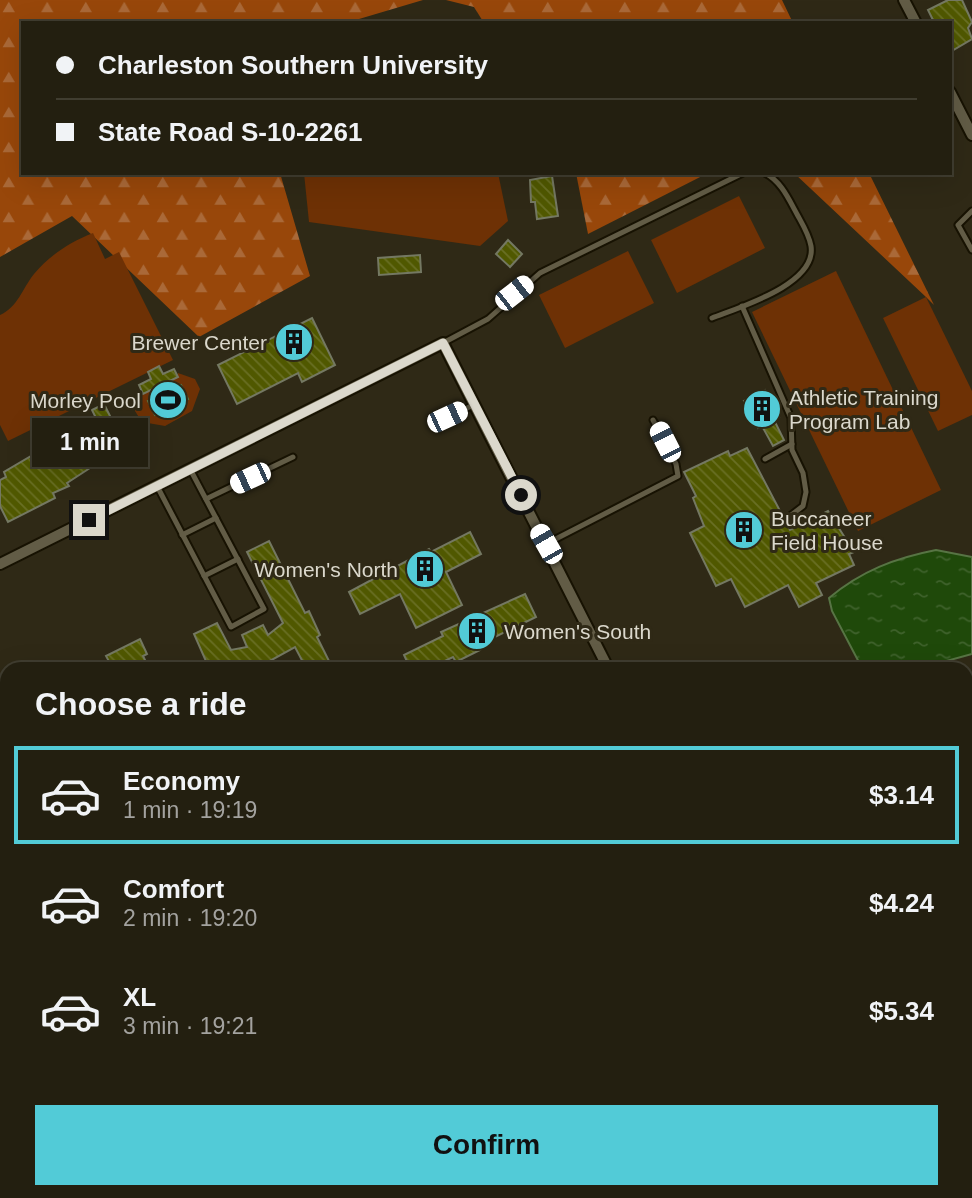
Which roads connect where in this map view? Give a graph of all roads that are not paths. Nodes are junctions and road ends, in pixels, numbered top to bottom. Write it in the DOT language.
graph roads {
  1 [pos="907,1"];
  2 [pos="915,21"];
  3 [pos="952,96"];
  4 [pos="972,135"];
  5 [pos="739,175"];
  6 [pos="769,175"];
  7 [pos="972,211"];
  8 [pos="972,250"];
  9 [pos="742,306"];
  10 [pos="712,318"];
  11 [pos="443,343"];
  12 [pos="476,404"];
  13 [pos="447,417"];
  14 [pos="653,420"];
  15 [pos="792,444"];
  16 [pos="293,457"];
  17 [pos="765,459"];
  18 [pos="190,470"];
  19 [pos="157,486"];
  20 [pos="206,499"];
  21 [pos="790,516"];
  22 [pos="216,518"];
  23 [pos="182,535"];
  24 [pos="546,544"];
  25 [pos="238,559"];
  26 [pos="0,564"];
  27 [pos="204,576"];
  28 [pos="605,662"];
  1 -- 2 [label="street"];
  3 -- 4 [label="street"];
  5 -- 11 [label="lane"];
  6 -- 9 [label="lane"];
  7 -- 8 [label="lane"];
  9 -- 10 [label="lane"];
  9 -- 15 [label="lane"];
  11 -- 12 [label="street"];
  11 -- 18 [label="street"];
  12 -- 13 [label="lane"];
  12 -- 24 [label="street"];
  14 -- 24 [label="lane"];
  15 -- 17 [label="lane"];
  15 -- 21 [label="lane"];
  16 -- 20 [label="lane"];
  18 -- 19 [label="street"];
  18 -- 20 [label="lane"];
  19 -- 23 [label="lane"];
  19 -- 26 [label="street"];
  20 -- 22 [label="lane"];
  22 -- 23 [label="lane"];
  22 -- 25 [label="lane"];
  23 -- 27 [label="lane"];
  24 -- 28 [label="street"];
  25 -- 27 [label="lane"];
  25 -- 27 [label="lane"];
}
